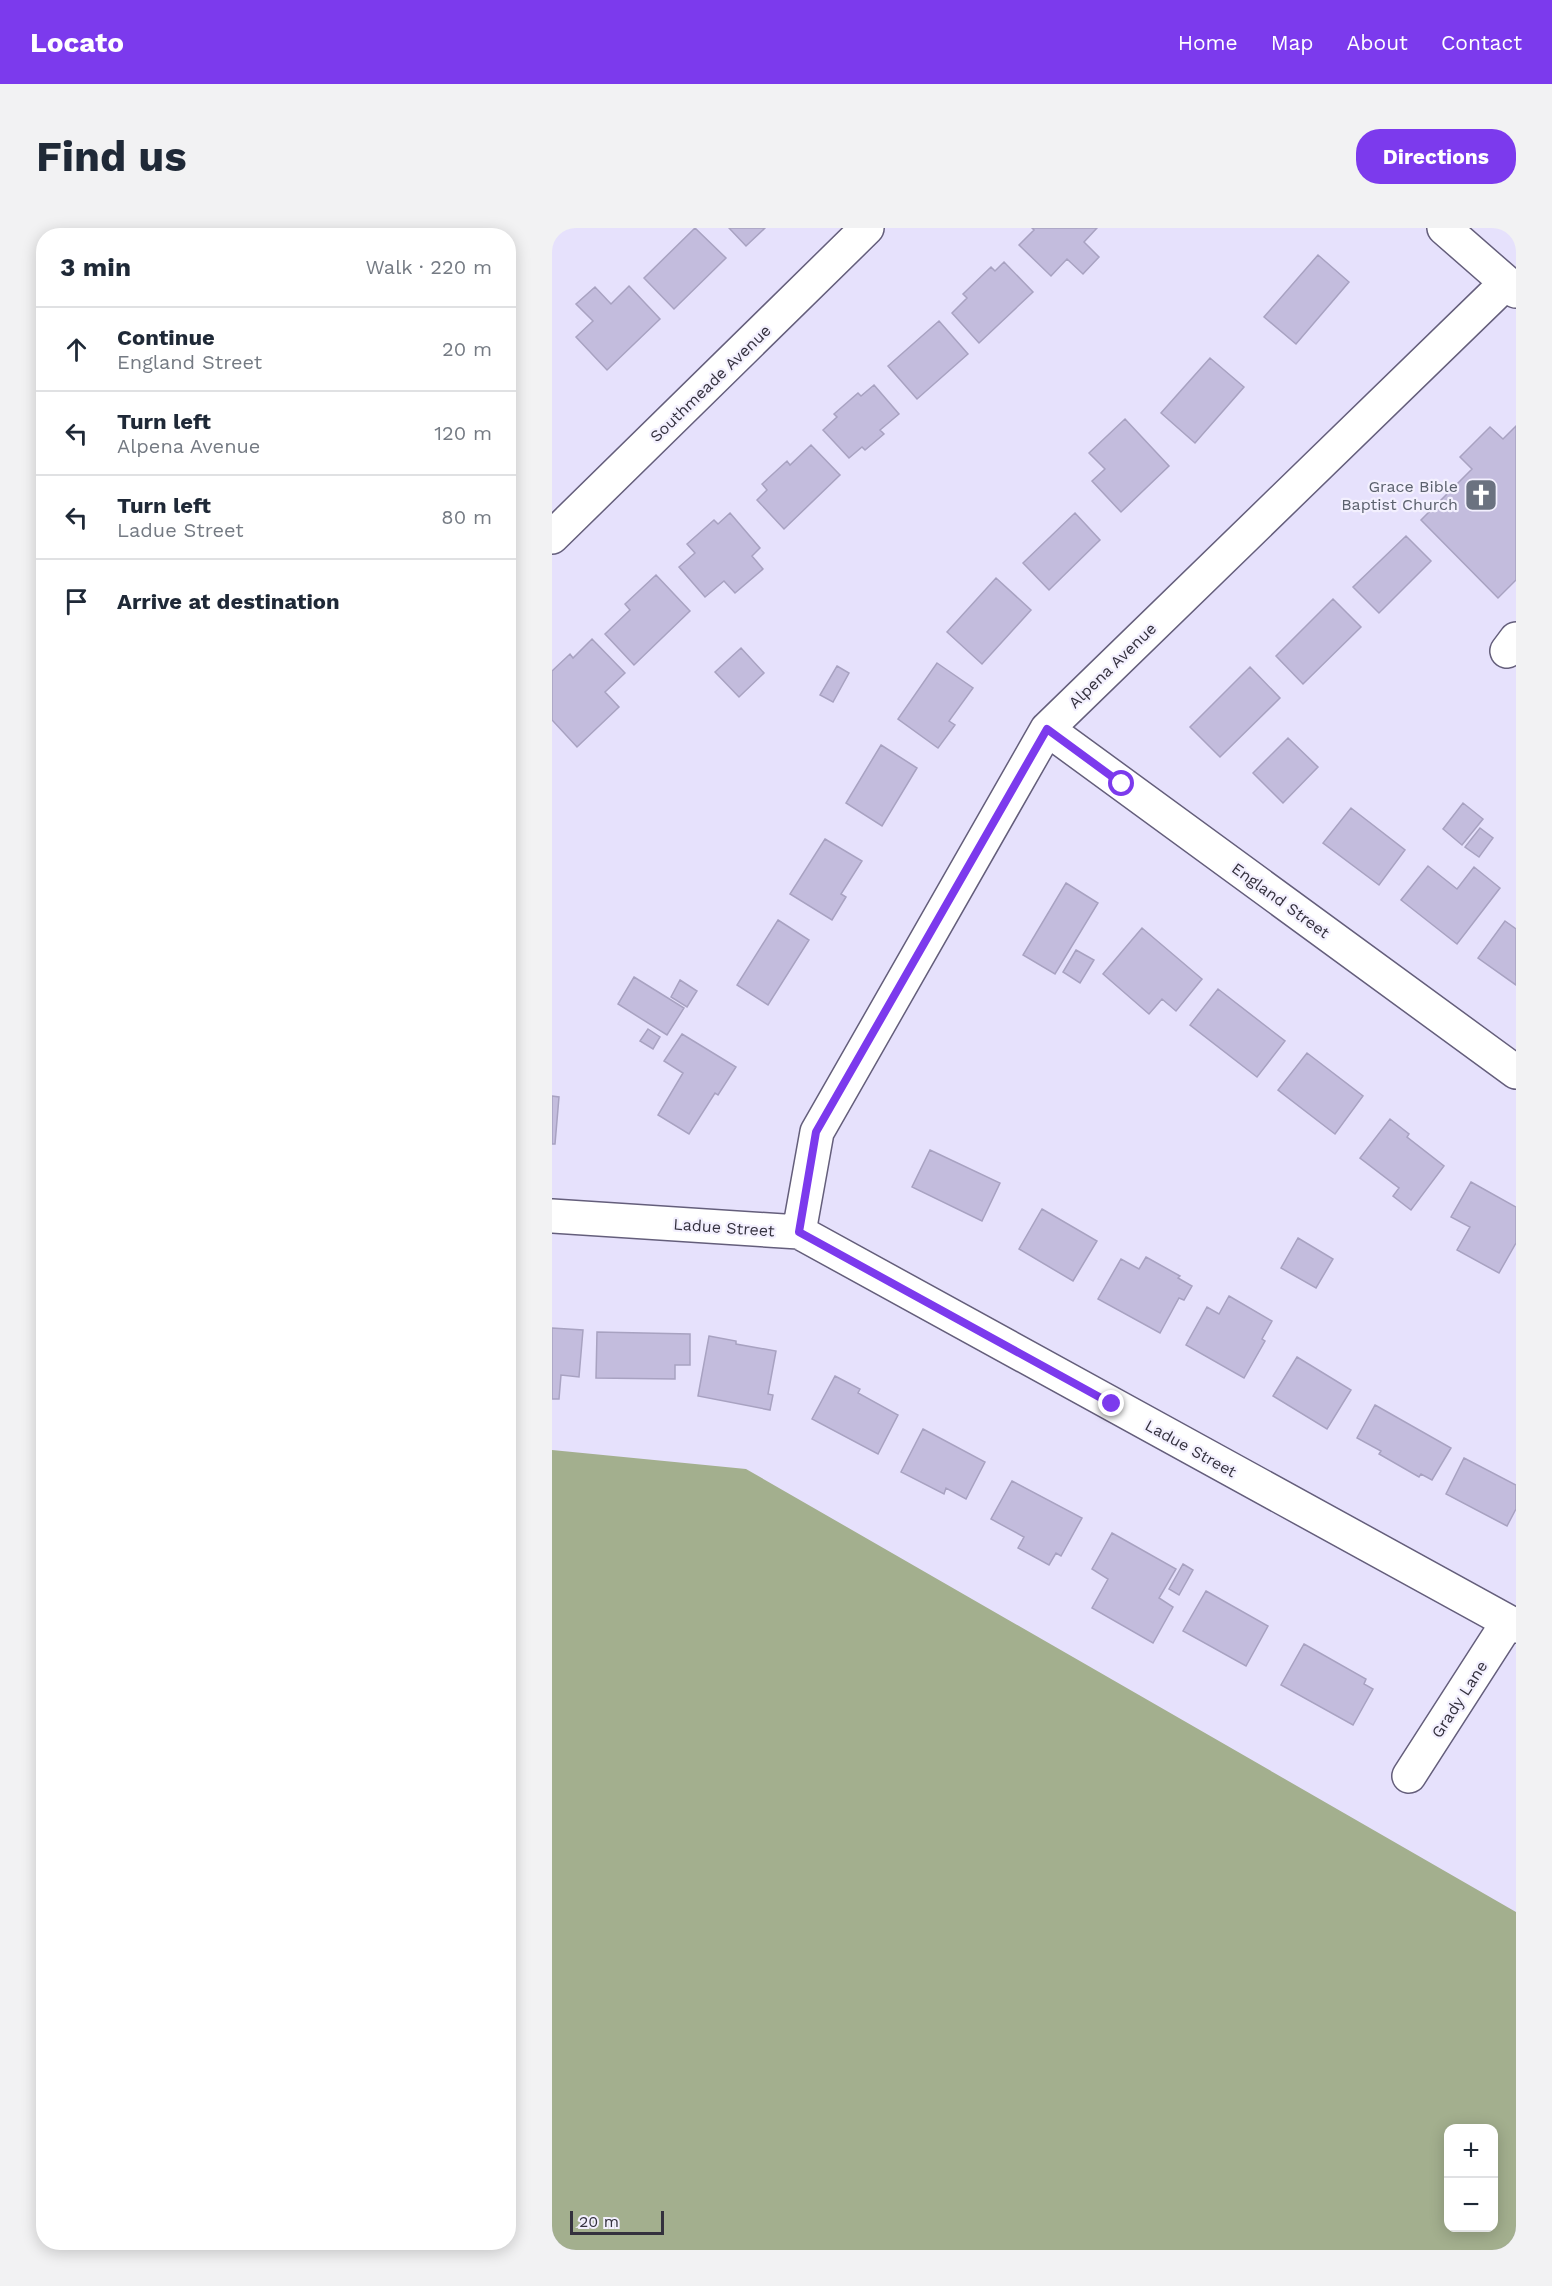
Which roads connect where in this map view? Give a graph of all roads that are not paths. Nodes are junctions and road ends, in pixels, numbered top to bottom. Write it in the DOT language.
graph roads {
  1 [pos="867,228"];
  2 [pos="1444,228"];
  3 [pos="1511,287"];
  4 [pos="552,537"];
  5 [pos="1047,729"];
  6 [pos="1516,1072"];
  7 [pos="552,1216"];
  8 [pos="799,1232"];
  9 [pos="1512,1624"];
  10 [pos="1409,1776"];
  1 -- 4 [label="street, Southmeade Avenue"];
  2 -- 3 [label="street"];
  3 -- 5 [label="street, Alpena Avenue"];
  5 -- 6 [label="street, England Street"];
  5 -- 8 [label="street, Alpena Avenue"];
  7 -- 8 [label="street, Ladue Street"];
  8 -- 9 [label="street, Ladue Street"];
  9 -- 10 [label="street, Grady Lane"];
}
